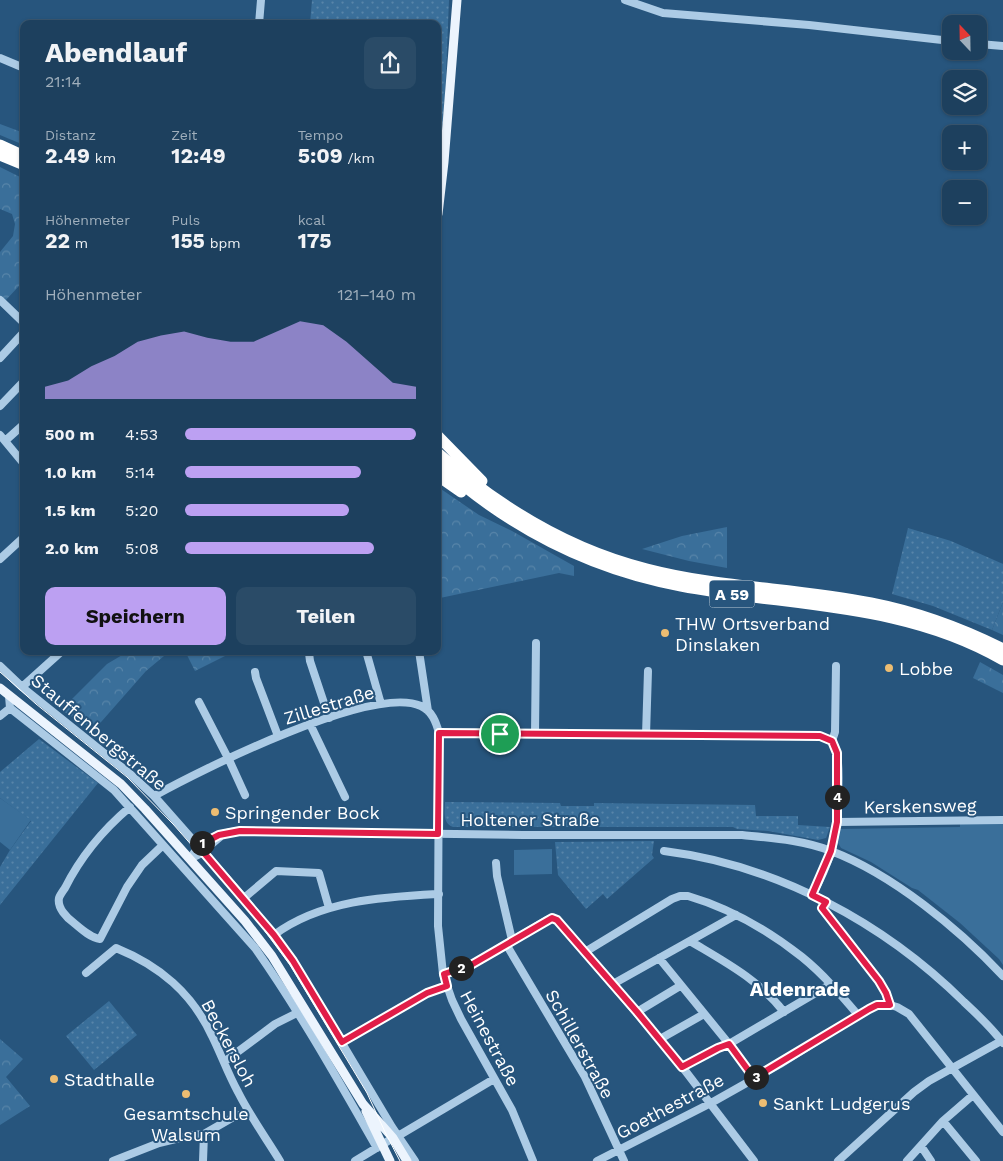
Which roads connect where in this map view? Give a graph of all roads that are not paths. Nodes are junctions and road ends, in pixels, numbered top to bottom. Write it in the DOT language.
graph roads {
  1 [pos="261,0"];
  2 [pos="457,0"];
  3 [pos="625,0"];
  4 [pos="259,20"];
  5 [pos="942,40"];
  6 [pos="988,45"];
  7 [pos="1003,46"];
  8 [pos="0,58"];
  9 [pos="20,66"];
  10 [pos="0,145"];
  11 [pos="20,154"];
  12 [pos="0,155"];
  13 [pos="20,163"];
  14 [pos="441,188"];
  15 [pos="0,300"];
  16 [pos="20,319"];
  17 [pos="20,336"];
  18 [pos="0,358"];
  19 [pos="20,386"];
  20 [pos="0,406"];
  21 [pos="20,427"];
  22 [pos="3,438"];
  23 [pos="441,439"];
  24 [pos="441,455"];
  25 [pos="20,459"];
  26 [pos="441,466"];
  27 [pos="441,478"];
  28 [pos="506,517"];
  29 [pos="534,523"];
  30 [pos="20,541"];
  31 [pos="0,559"];
  32 [pos="822,600"];
  33 [pos="844,603"];
  34 [pos="536,642"];
  35 [pos="1003,649"];
  36 [pos="57,655"];
  37 [pos="309,655"];
  38 [pos="367,655"];
  39 [pos="420,655"];
  40 [pos="1003,660"];
  41 [pos="0,666"];
  42 [pos="836,666"];
  43 [pos="648,671"];
  44 [pos="255,672"];
  45 [pos="22,686"];
  46 [pos="0,688"];
  47 [pos="9,696"];
  48 [pos="200,702"];
  49 [pos="381,704"];
  50 [pos="10,708"];
  51 [pos="428,710"];
  52 [pos="0,716"];
  53 [pos="329,718"];
  54 [pos="310,724"];
  55 [pos="439,733"];
  56 [pos="535,734"];
  57 [pos="646,735"];
  58 [pos="278,736"];
  59 [pos="832,741"];
  60 [pos="228,757"];
  61 [pos="246,795"];
  62 [pos="154,796"];
  63 [pos="344,797"];
  64 [pos="130,807"];
  65 [pos="1003,820"];
  66 [pos="837,822"];
  67 [pos="438,834"];
  68 [pos="163,845"];
  69 [pos="178,847"];
  70 [pos="200,851"];
  71 [pos="664,851"];
  72 [pos="831,851"];
  73 [pos="496,862"];
  74 [pos="193,863"];
  75 [pos="439,894"];
  76 [pos="812,895"];
  77 [pos="244,898"];
  78 [pos="826,902"];
  79 [pos="329,908"];
  80 [pos="736,916"];
  81 [pos="274,935"];
  82 [pos="690,941"];
  83 [pos="509,942"];
  84 [pos="585,952"];
  85 [pos="658,958"];
  86 [pos="86,973"];
  87 [pos="444,974"];
  88 [pos="1003,976"];
  89 [pos="613,984"];
  90 [pos="831,984"];
  91 [pos="447,986"];
  92 [pos="680,986"];
  93 [pos="890,1005"];
  94 [pos="637,1012"];
  95 [pos="784,1012"];
  96 [pos="297,1013"];
  97 [pos="704,1014"];
  98 [pos="858,1015"];
  99 [pos="660,1039"];
  100 [pos="1002,1041"];
  101 [pos="342,1042"];
  102 [pos="729,1044"];
  103 [pos="224,1062"];
  104 [pos="682,1067"];
  105 [pos="952,1068"];
  106 [pos="494,1078"];
  107 [pos="754,1078"];
  108 [pos="973,1095"];
  109 [pos="710,1103"];
  110 [pos="363,1104"];
  111 [pos="237,1115"];
  112 [pos="943,1121"];
  113 [pos="1003,1132"];
  114 [pos="204,1134"];
  115 [pos="396,1137"];
  116 [pos="379,1146"];
  117 [pos="921,1146"];
  118 [pos="619,1150"];
  119 [pos="112,1161"];
  120 [pos="203,1161"];
  121 [pos="280,1161"];
  122 [pos="355,1161"];
  123 [pos="390,1161"];
  124 [pos="407,1161"];
  125 [pos="415,1161"];
  126 [pos="534,1161"];
  127 [pos="597,1161"];
  128 [pos="624,1161"];
  129 [pos="754,1161"];
  130 [pos="838,1161"];
  131 [pos="907,1161"];
  132 [pos="931,1161"];
  133 [pos="976,1161"];
  1 -- 4 [label="street"];
  2 -- 14 [label="main road"];
  3 -- 5 [label="street"];
  6 -- 7 [label="street"];
  8 -- 9 [label="street"];
  10 -- 11 [label="highway"];
  12 -- 13 [label="highway"];
  15 -- 16 [label="street"];
  17 -- 18 [label="street"];
  19 -- 20 [label="street"];
  21 -- 22 [label="street"];
  22 -- 25 [label="street"];
  23 -- 29 [label="highway"];
  24 -- 29 [label="highway, A 59"];
  26 -- 28 [label="highway, A 59"];
  27 -- 28 [label="highway"];
  28 -- 32 [label="highway, A 59"];
  29 -- 32 [label="highway, A 59"];
  30 -- 31 [label="street"];
  32 -- 33 [label="highway, A 59"];
  33 -- 35 [label="highway, A 59"];
  33 -- 40 [label="highway, A 59"];
  34 -- 56 [label="street"];
  36 -- 45 [label="street"];
  37 -- 53 [label="street"];
  38 -- 49 [label="street"];
  39 -- 51 [label="street"];
  41 -- 45 [label="street, Stauffenbergstraße"];
  42 -- 59 [label="street"];
  43 -- 57 [label="street"];
  44 -- 58 [label="street"];
  45 -- 62 [label="street, Stauffenbergstraße"];
  46 -- 47 [label="main road"];
  47 -- 50 [label="street"];
  47 -- 69 [label="main road"];
  48 -- 60 [label="street"];
  49 -- 51 [label="street, Zillestraße"];
  49 -- 53 [label="street, Zillestraße"];
  50 -- 52 [label="street"];
  50 -- 64 [label="street"];
  51 -- 55 [label="street"];
  53 -- 54 [label="street, Zillestraße"];
  54 -- 58 [label="street, Zillestraße"];
  54 -- 63 [label="street"];
  55 -- 56 [label="street"];
  55 -- 67 [label="street"];
  56 -- 57 [label="street"];
  57 -- 59 [label="street"];
  58 -- 60 [label="street, Zillestraße"];
  59 -- 66 [label="street"];
  60 -- 61 [label="street"];
  60 -- 62 [label="street, Zillestraße"];
  62 -- 70 [label="street, Stauffenbergstraße"];
  64 -- 68 [label="street"];
  64 -- 68 [label="street"];
  65 -- 66 [label="street, Kerskensweg"];
  66 -- 72 [label="street"];
  67 -- 70 [label="street, Holtener Straße"];
  67 -- 72 [label="street, Holtener Straße"];
  67 -- 75 [label="street, Heinestraße"];
  68 -- 96 [label="street"];
  69 -- 70 [label="street, Holtener Straße"];
  69 -- 74 [label="main road"];
  70 -- 74 [label="street"];
  70 -- 77 [label="street, Stauffenbergstraße"];
  71 -- 76 [label="street"];
  72 -- 76 [label="street"];
  72 -- 88 [label="street, Holtener Straße"];
  73 -- 83 [label="street, Schillerstraße"];
  74 -- 110 [label="main road"];
  75 -- 79 [label="street"];
  75 -- 87 [label="street, Heinestraße"];
  76 -- 78 [label="street"];
  77 -- 79 [label="street"];
  77 -- 81 [label="street, Stauffenbergstraße"];
  78 -- 93 [label="street"];
  78 -- 100 [label="street"];
  79 -- 81 [label="street"];
  80 -- 82 [label="street"];
  80 -- 84 [label="street"];
  80 -- 90 [label="street"];
  81 -- 101 [label="street, Stauffenbergstraße"];
  82 -- 85 [label="street"];
  82 -- 95 [label="street"];
  83 -- 84 [label="street"];
  83 -- 87 [label="street"];
  83 -- 118 [label="street, Schillerstraße"];
  84 -- 89 [label="street"];
  85 -- 89 [label="street"];
  85 -- 92 [label="street"];
  86 -- 103 [label="street, Beckersloh"];
  87 -- 91 [label="street, Heinestraße"];
  89 -- 94 [label="street"];
  90 -- 95 [label="street"];
  90 -- 98 [label="street"];
  91 -- 101 [label="street"];
  91 -- 106 [label="street, Heinestraße"];
  92 -- 94 [label="street"];
  92 -- 97 [label="street"];
  93 -- 98 [label="street, Goethestraße"];
  93 -- 105 [label="street"];
  94 -- 99 [label="street"];
  95 -- 102 [label="street"];
  96 -- 103 [label="street"];
  96 -- 116 [label="street"];
  97 -- 99 [label="street"];
  97 -- 102 [label="street"];
  98 -- 107 [label="street, Goethestraße"];
  99 -- 104 [label="street"];
  100 -- 105 [label="street"];
  101 -- 115 [label="street, Stauffenbergstraße"];
  102 -- 104 [label="street"];
  102 -- 107 [label="street"];
  103 -- 121 [label="street, Beckersloh"];
  104 -- 109 [label="street"];
  105 -- 108 [label="street"];
  105 -- 130 [label="street"];
  106 -- 115 [label="street"];
  106 -- 126 [label="street, Heinestraße"];
  107 -- 109 [label="street, Goethestraße"];
  108 -- 112 [label="street"];
  108 -- 113 [label="street"];
  109 -- 118 [label="street, Goethestraße"];
  109 -- 129 [label="street"];
  110 -- 115 [label="main road"];
  110 -- 116 [label="main road"];
  111 -- 114 [label="street"];
  112 -- 117 [label="street"];
  112 -- 133 [label="street"];
  114 -- 119 [label="street"];
  114 -- 120 [label="street"];
  115 -- 116 [label="street"];
  115 -- 124 [label="main road"];
  115 -- 125 [label="street"];
  116 -- 122 [label="street"];
  116 -- 123 [label="main road"];
  117 -- 131 [label="street"];
  117 -- 132 [label="street"];
  118 -- 127 [label="street, Goethestraße"];
  118 -- 128 [label="street, Schillerstraße"];
}
